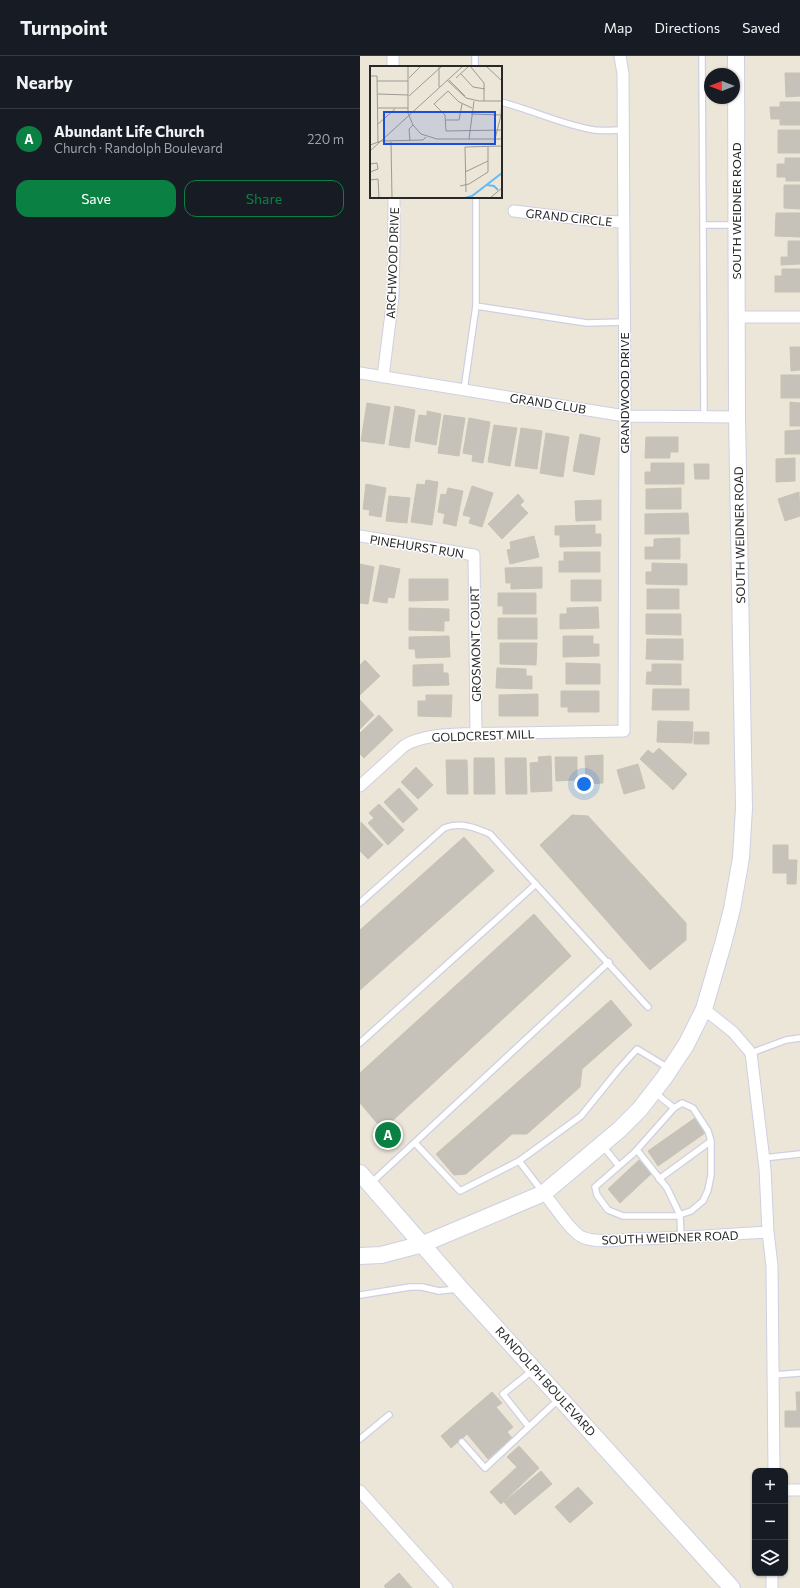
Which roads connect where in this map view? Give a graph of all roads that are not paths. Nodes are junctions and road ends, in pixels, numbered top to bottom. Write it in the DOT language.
graph roads {
  1 [pos="620,56"];
  2 [pos="702,56"];
  3 [pos="736,56"];
  4 [pos="502,102"];
  5 [pos="623,130"];
  6 [pos="394,198"];
  7 [pos="476,198"];
  8 [pos="514,211"];
  9 [pos="623,222"];
  10 [pos="703,225"];
  11 [pos="736,225"];
  12 [pos="476,306"];
  13 [pos="737,317"];
  14 [pos="800,317"];
  15 [pos="624,322"];
  16 [pos="360,373"];
  17 [pos="383,377"];
  18 [pos="464,390"];
  19 [pos="625,416"];
  20 [pos="704,417"];
  21 [pos="737,417"];
  22 [pos="360,536"];
  23 [pos="474,555"];
  24 [pos="624,731"];
  25 [pos="476,734"];
  26 [pos="360,786"];
  27 [pos="536,884"];
  28 [pos="360,903"];
  29 [pos="609,962"];
  30 [pos="648,1007"];
  31 [pos="704,1009"];
  32 [pos="800,1038"];
  33 [pos="360,1043"];
  34 [pos="751,1053"];
  35 [pos="670,1069"];
  36 [pos="653,1092"];
  37 [pos="674,1108"];
  38 [pos="711,1141"];
  39 [pos="415,1143"];
  40 [pos="601,1145"];
  41 [pos="637,1150"];
  42 [pos="800,1154"];
  43 [pos="763,1158"];
  44 [pos="519,1161"];
  45 [pos="619,1166"];
  46 [pos="659,1178"];
  47 [pos="365,1179"];
  48 [pos="544,1193"];
  49 [pos="680,1215"];
  50 [pos="768,1232"];
  51 [pos="681,1238"];
  52 [pos="423,1244"];
  53 [pos="360,1256"];
  54 [pos="461,1289"];
  55 [pos="360,1295"];
  56 [pos="534,1368"];
  57 [pos="800,1373"];
  58 [pos="773,1375"];
  59 [pos="560,1397"];
  60 [pos="390,1415"];
  61 [pos="529,1427"];
  62 [pos="360,1439"];
  63 [pos="462,1442"];
  64 [pos="774,1468"];
  65 [pos="788,1490"];
  66 [pos="800,1490"];
  67 [pos="360,1491"];
  68 [pos="772,1576"];
  69 [pos="447,1588"];
  70 [pos="732,1588"];
  71 [pos="772,1588"];
  1 -- 5 [label="street, GRANDWOOD DRIVE"];
  2 -- 10 [label="lane"];
  3 -- 11 [label="main road, SOUTH WEIDNER ROAD"];
  4 -- 5 [label="lane"];
  5 -- 9 [label="street, GRANDWOOD DRIVE"];
  6 -- 17 [label="street, ARCHWOOD DRIVE"];
  7 -- 12 [label="lane"];
  8 -- 9 [label="street, GRAND CIRCLE"];
  9 -- 15 [label="street, GRANDWOOD DRIVE"];
  10 -- 11 [label="lane"];
  10 -- 20 [label="lane"];
  11 -- 13 [label="main road, SOUTH WEIDNER ROAD"];
  12 -- 15 [label="lane"];
  12 -- 18 [label="lane"];
  13 -- 14 [label="street"];
  13 -- 21 [label="main road, SOUTH WEIDNER ROAD"];
  15 -- 19 [label="street, GRANDWOOD DRIVE"];
  16 -- 17 [label="street, GRAND CLUB"];
  17 -- 18 [label="street, GRAND CLUB"];
  18 -- 19 [label="street, GRAND CLUB"];
  19 -- 20 [label="street, GRAND CLUB"];
  19 -- 24 [label="street, GRANDWOOD DRIVE"];
  20 -- 21 [label="street, GRAND CLUB"];
  21 -- 31 [label="main road, SOUTH WEIDNER ROAD"];
  22 -- 23 [label="street, PINEHURST RUN"];
  23 -- 25 [label="street, GROSMONT COURT"];
  24 -- 25 [label="street, GOLDCREST MILL"];
  25 -- 26 [label="street, GOLDCREST MILL"];
  27 -- 28 [label="lane"];
  27 -- 29 [label="lane"];
  27 -- 33 [label="lane"];
  29 -- 30 [label="lane"];
  29 -- 39 [label="lane"];
  31 -- 34 [label="street"];
  31 -- 35 [label="main road, SOUTH WEIDNER ROAD"];
  32 -- 34 [label="lane"];
  34 -- 43 [label="street"];
  35 -- 36 [label="main road, SOUTH WEIDNER ROAD"];
  35 -- 44 [label="lane"];
  36 -- 37 [label="lane"];
  36 -- 40 [label="main road, SOUTH WEIDNER ROAD"];
  37 -- 38 [label="lane"];
  37 -- 41 [label="lane"];
  38 -- 46 [label="lane"];
  38 -- 49 [label="lane"];
  39 -- 44 [label="lane"];
  39 -- 47 [label="lane"];
  40 -- 45 [label="lane"];
  40 -- 48 [label="main road, SOUTH WEIDNER ROAD"];
  41 -- 45 [label="lane"];
  41 -- 46 [label="lane"];
  42 -- 43 [label="lane"];
  43 -- 50 [label="street"];
  44 -- 48 [label="lane"];
  45 -- 49 [label="lane"];
  46 -- 49 [label="lane"];
  47 -- 52 [label="main road, RANDOLPH BOULEVARD"];
  48 -- 51 [label="street, SOUTH WEIDNER ROAD"];
  48 -- 52 [label="main road, SOUTH WEIDNER ROAD"];
  49 -- 51 [label="lane"];
  50 -- 51 [label="street, SOUTH WEIDNER ROAD"];
  50 -- 58 [label="street"];
  52 -- 53 [label="main road, SOUTH WEIDNER ROAD"];
  52 -- 54 [label="main road, RANDOLPH BOULEVARD"];
  54 -- 55 [label="lane"];
  54 -- 56 [label="main road, RANDOLPH BOULEVARD"];
  56 -- 59 [label="main road, RANDOLPH BOULEVARD"];
  56 -- 61 [label="lane"];
  57 -- 58 [label="lane"];
  58 -- 64 [label="street"];
  59 -- 61 [label="lane"];
  59 -- 70 [label="main road, RANDOLPH BOULEVARD"];
  60 -- 62 [label="lane"];
  61 -- 63 [label="lane"];
  65 -- 66 [label="street"];
  67 -- 69 [label="street"];
  68 -- 71 [label="street"];
}
